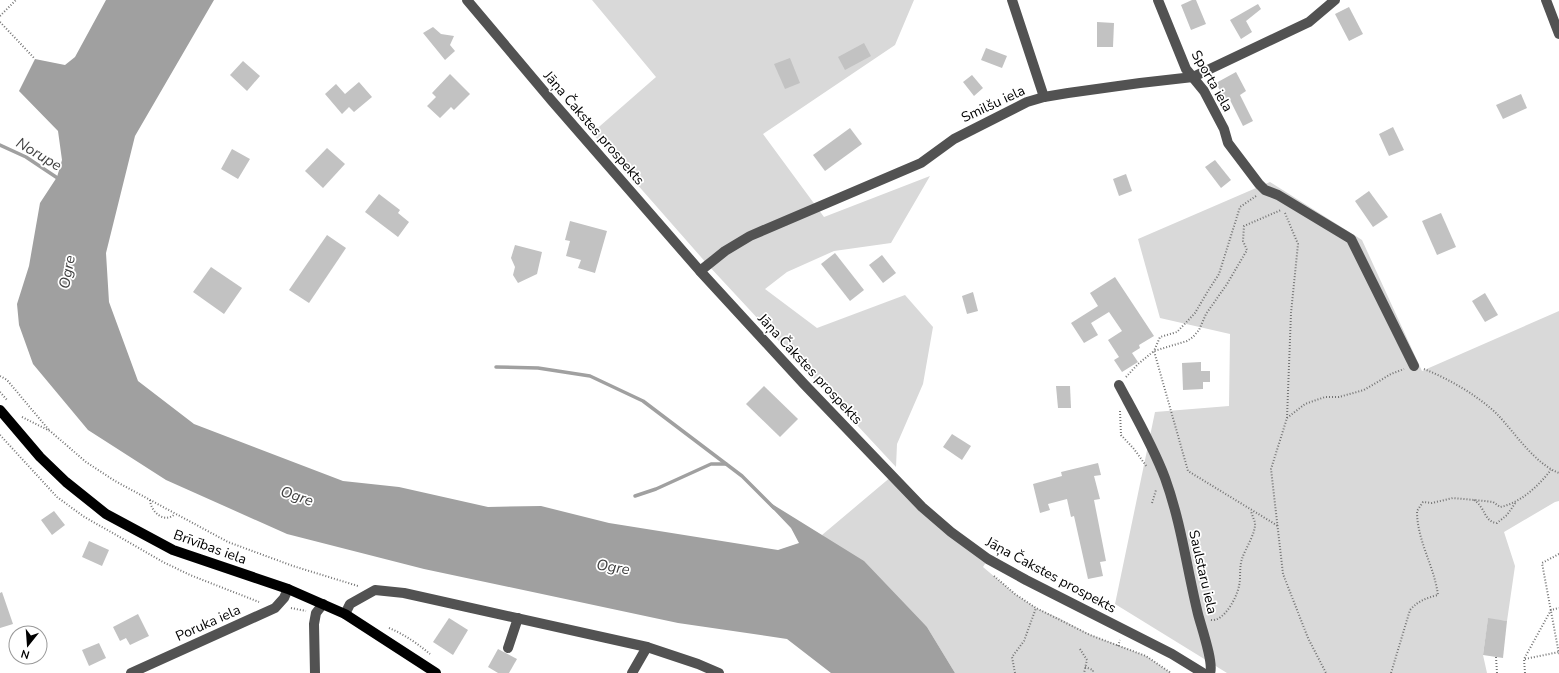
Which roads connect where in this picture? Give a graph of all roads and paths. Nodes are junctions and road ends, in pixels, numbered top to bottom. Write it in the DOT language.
graph roads {
  1 [pos="16,0"];
  2 [pos="467,0"];
  3 [pos="1012,0"];
  4 [pos="1158,0"];
  5 [pos="1335,0"];
  6 [pos="1546,0"];
  7 [pos="0,16"];
  8 [pos="0,22"];
  9 [pos="1559,34"];
  10 [pos="35,59"];
  11 [pos="1193,77"];
  12 [pos="1044,97"];
  13 [pos="1265,190"];
  14 [pos="700,271"];
  15 [pos="1154,351"];
  16 [pos="1414,366"];
  17 [pos="0,376"];
  18 [pos="1119,385"];
  19 [pos="0,392"];
  20 [pos="1126,397"];
  21 [pos="9,402"];
  22 [pos="0,410"];
  23 [pos="21,417"];
  24 [pos="1287,418"];
  25 [pos="50,431"];
  26 [pos="1148,467"];
  27 [pos="1551,470"];
  28 [pos="1559,473"];
  29 [pos="1157,486"];
  30 [pos="150,500"];
  31 [pos="1474,500"];
  32 [pos="1517,501"];
  33 [pos="1152,503"];
  34 [pos="1251,510"];
  35 [pos="175,514"];
  36 [pos="1278,526"];
  37 [pos="1559,554"];
  38 [pos="288,589"];
  39 [pos="375,590"];
  40 [pos="323,604"];
  41 [pos="1559,608"];
  42 [pos="1550,610"];
  43 [pos="1198,613"];
  44 [pos="345,614"];
  45 [pos="518,618"];
  46 [pos="647,647"];
  47 [pos="508,648"];
  48 [pos="1080,649"];
  49 [pos="1559,653"];
  50 [pos="1496,657"];
  51 [pos="1524,659"];
  52 [pos="1085,667"];
  53 [pos="131,673"];
  54 [pos="315,673"];
  55 [pos="436,673"];
  56 [pos="632,673"];
  57 [pos="719,673"];
  58 [pos="1014,673"];
  59 [pos="1084,673"];
  60 [pos="1093,673"];
  61 [pos="1171,673"];
  62 [pos="1202,673"];
  63 [pos="1210,673"];
  64 [pos="1326,673"];
  65 [pos="1391,673"];
  66 [pos="1497,673"];
  67 [pos="1525,673"];
  1 -- 7 [label="path"];
  2 -- 14 [label="street, Jāņa Čakstes prospekts"];
  3 -- 12 [label="street"];
  4 -- 11 [label="street, Sporta iela"];
  5 -- 11 [label="street, Smilšu iela"];
  6 -- 9 [label="street"];
  8 -- 10 [label="path"];
  11 -- 12 [label="street, Smilšu iela"];
  11 -- 13 [label="street, Sporta iela"];
  12 -- 14 [label="street, Smilšu iela"];
  13 -- 15 [label="path"];
  13 -- 16 [label="street"];
  14 -- 62 [label="street, Jāņa Čakstes prospekts"];
  15 -- 18 [label="path"];
  15 -- 24 [label="path"];
  15 -- 34 [label="path"];
  16 -- 24 [label="path"];
  16 -- 27 [label="path"];
  17 -- 25 [label="path"];
  18 -- 20 [label="street, Saulstaru iela"];
  19 -- 21 [label="path"];
  20 -- 26 [label="path"];
  20 -- 43 [label="street, Saulstaru iela"];
  22 -- 38 [label="main road, Brīvības iela"];
  23 -- 25 [label="path"];
  24 -- 36 [label="path"];
  25 -- 30 [label="path"];
  27 -- 28 [label="path"];
  27 -- 32 [label="path"];
  29 -- 33 [label="path"];
  30 -- 35 [label="path"];
  30 -- 35 [label="path"];
  31 -- 32 [label="path"];
  31 -- 32 [label="path"];
  31 -- 65 [label="path"];
  34 -- 36 [label="path"];
  34 -- 43 [label="path"];
  35 -- 39 [label="path"];
  36 -- 64 [label="path"];
  37 -- 42 [label="path"];
  38 -- 40 [label="main road, Brīvības iela"];
  38 -- 53 [label="street, Poruka iela"];
  39 -- 44 [label="street"];
  39 -- 45 [label="street"];
  40 -- 44 [label="main road, Brīvības iela"];
  40 -- 54 [label="street"];
  41 -- 42 [label="path"];
  42 -- 49 [label="path"];
  42 -- 51 [label="path"];
  43 -- 63 [label="street, Saulstaru iela"];
  44 -- 55 [label="main road, Brīvības iela"];
  45 -- 46 [label="street"];
  45 -- 47 [label="street"];
  46 -- 56 [label="street"];
  46 -- 57 [label="street"];
  48 -- 52 [label="path"];
  49 -- 51 [label="path"];
  50 -- 66 [label="path"];
  51 -- 67 [label="path"];
  52 -- 59 [label="path"];
  52 -- 60 [label="path"];
  58 -- 61 [label="path"];
}
